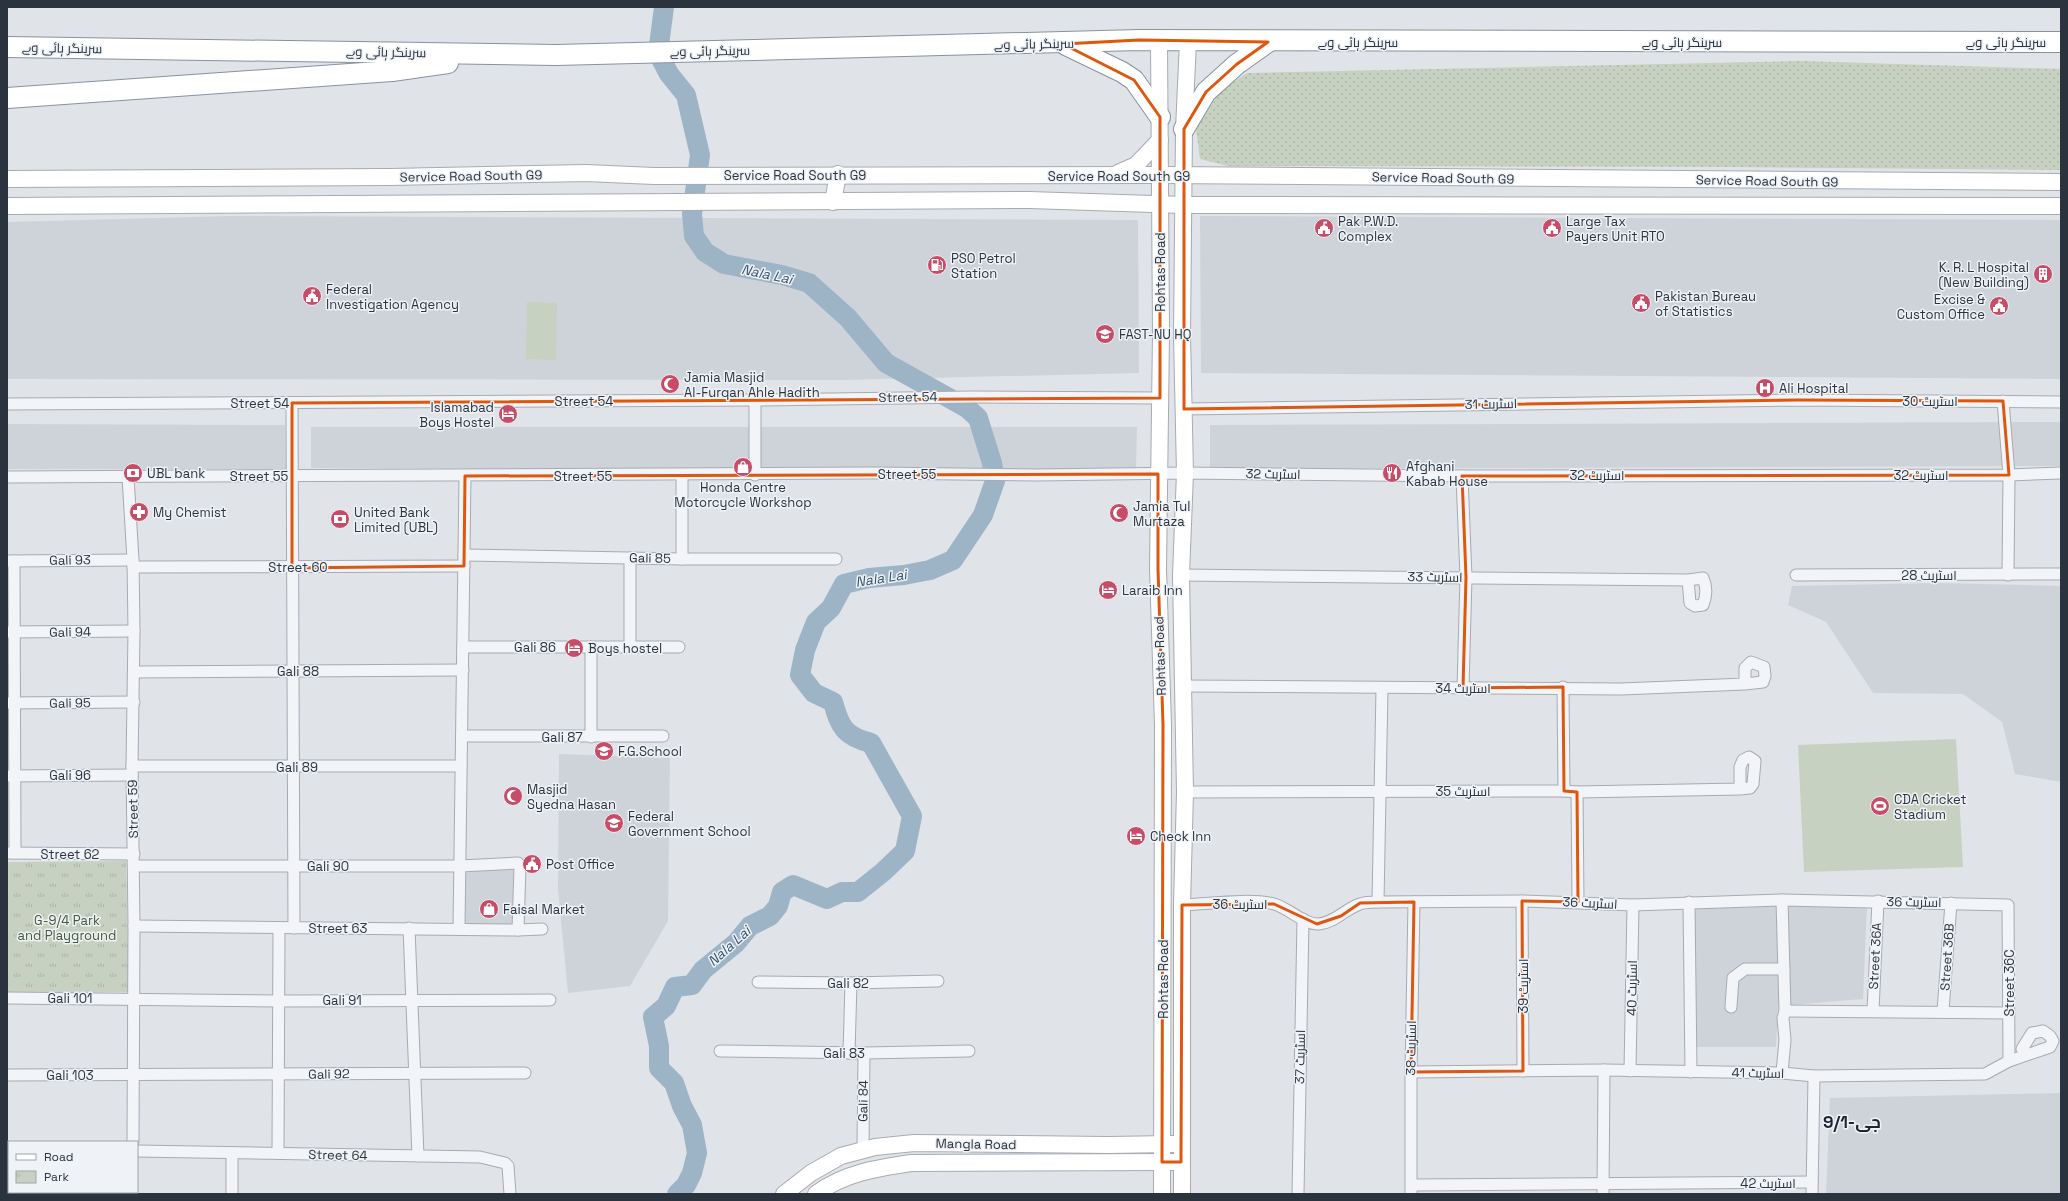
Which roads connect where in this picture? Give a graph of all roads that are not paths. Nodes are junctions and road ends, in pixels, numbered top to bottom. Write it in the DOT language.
graph roads {
  1 [pos="1159,41"];
  2 [pos="1188,41"];
  3 [pos="1268,42"];
  4 [pos="2061,42"];
  5 [pos="1064,44"];
  6 [pos="7,47"];
  7 [pos="507,54"];
  8 [pos="7,98"];
  9 [pos="1160,117"];
  10 [pos="1184,129"];
  11 [pos="1160,140"];
  12 [pos="838,174"];
  13 [pos="1160,175"];
  14 [pos="1105,176"];
  15 [pos="1184,176"];
  16 [pos="398,177"];
  17 [pos="76,178"];
  18 [pos="7,179"];
  19 [pos="1878,182"];
  20 [pos="2061,182"];
  21 [pos="833,202"];
  22 [pos="1160,203"];
  23 [pos="398,204"];
  24 [pos="1184,204"];
  25 [pos="77,205"];
  26 [pos="1880,205"];
  27 [pos="7,206"];
  28 [pos="2061,206"];
  29 [pos="1161,333"];
  30 [pos="1182,336"];
  31 [pos="1160,398"];
  32 [pos="755,400"];
  33 [pos="1798,400"];
  34 [pos="292,402"];
  35 [pos="2003,402"];
  36 [pos="2061,402"];
  37 [pos="7,404"];
  38 [pos="1184,409"];
  39 [pos="1185,473"];
  40 [pos="2061,473"];
  41 [pos="1158,474"];
  42 [pos="755,475"];
  43 [pos="2009,475"];
  44 [pos="291,476"];
  45 [pos="465,476"];
  46 [pos="682,476"];
  47 [pos="1462,476"];
  48 [pos="7,477"];
  49 [pos="128,477"];
  50 [pos="630,558"];
  51 [pos="836,558"];
  52 [pos="682,559"];
  53 [pos="10,561"];
  54 [pos="464,561"];
  55 [pos="133,563"];
  56 [pos="292,568"];
  57 [pos="2008,574"];
  58 [pos="2061,574"];
  59 [pos="1181,575"];
  60 [pos="1796,576"];
  61 [pos="1466,577"];
  62 [pos="1688,580"];
  63 [pos="134,631"];
  64 [pos="11,632"];
  65 [pos="463,647"];
  66 [pos="630,647"];
  67 [pos="679,647"];
  68 [pos="592,648"];
  69 [pos="462,670"];
  70 [pos="292,671"];
  71 [pos="134,672"];
  72 [pos="1744,684"];
  73 [pos="1182,686"];
  74 [pos="1382,688"];
  75 [pos="1463,688"];
  76 [pos="1563,688"];
  77 [pos="134,702"];
  78 [pos="11,703"];
  79 [pos="462,736"];
  80 [pos="663,736"];
  81 [pos="591,737"];
  82 [pos="461,766"];
  83 [pos="293,767"];
  84 [pos="132,770"];
  85 [pos="11,776"];
  86 [pos="1740,788"];
  87 [pos="1380,791"];
  88 [pos="1564,791"];
  89 [pos="1185,792"];
  90 [pos="1577,792"];
  91 [pos="11,853"];
  92 [pos="134,854"];
  93 [pos="134,866"];
  94 [pos="294,866"];
  95 [pos="460,866"];
  96 [pos="1782,900"];
  97 [pos="1522,901"];
  98 [pos="1878,901"];
  99 [pos="1378,902"];
  100 [pos="1414,902"];
  101 [pos="1578,902"];
  102 [pos="1689,902"];
  103 [pos="1951,903"];
  104 [pos="1182,905"];
  105 [pos="2008,905"];
  106 [pos="1634,906"];
  107 [pos="1303,919"];
  108 [pos="134,926"];
  109 [pos="279,928"];
  110 [pos="294,928"];
  111 [pos="409,928"];
  112 [pos="459,928"];
  113 [pos="542,929"];
  114 [pos="518,930"];
  115 [pos="1784,969"];
  116 [pos="938,981"];
  117 [pos="758,982"];
  118 [pos="851,983"];
  119 [pos="7,998"];
  120 [pos="134,999"];
  121 [pos="412,1000"];
  122 [pos="550,1000"];
  123 [pos="278,1001"];
  124 [pos="1731,1007"];
  125 [pos="1785,1011"];
  126 [pos="1943,1011"];
  127 [pos="1873,1012"];
  128 [pos="2009,1013"];
  129 [pos="2022,1049"];
  130 [pos="720,1051"];
  131 [pos="969,1051"];
  132 [pos="849,1053"];
  133 [pos="864,1053"];
  134 [pos="2009,1061"];
  135 [pos="1523,1070"];
  136 [pos="1604,1070"];
  137 [pos="1630,1071"];
  138 [pos="1410,1072"];
  139 [pos="1691,1072"];
  140 [pos="415,1073"];
  141 [pos="525,1073"];
  142 [pos="1782,1073"];
  143 [pos="134,1074"];
  144 [pos="7,1075"];
  145 [pos="278,1075"];
  146 [pos="1814,1076"];
  147 [pos="133,1141"];
  148 [pos="1181,1144"];
  149 [pos="1162,1146"];
  150 [pos="863,1150"];
  151 [pos="138,1151"];
  152 [pos="232,1153"];
  153 [pos="278,1153"];
  154 [pos="418,1156"];
  155 [pos="1162,1162"];
  156 [pos="1181,1162"];
  157 [pos="1812,1182"];
  158 [pos="1603,1189"];
  159 [pos="1411,1190"];
  160 [pos="232,1194"];
  161 [pos="510,1194"];
  162 [pos="784,1194"];
  163 [pos="816,1194"];
  164 [pos="1162,1194"];
  165 [pos="1182,1194"];
  166 [pos="1298,1194"];
  167 [pos="1812,1194"];
  1 -- 2 [label="highway, سرینگر ہائی وے"];
  1 -- 5 [label="highway, سرینگر ہائی وے"];
  1 -- 9 [label="main road, Rohtas Road"];
  2 -- 3 [label="highway, سرینگر ہائی وے"];
  2 -- 10 [label="main road, Rohtas Road"];
  3 -- 4 [label="highway, سرینگر ہائی وے"];
  3 -- 10 [label="highway"];
  5 -- 7 [label="highway, سرینگر ہائی وے"];
  5 -- 9 [label="highway"];
  6 -- 7 [label="highway, سرینگر ہائی وے"];
  7 -- 8 [label="highway"];
  9 -- 11 [label="main road, Rohtas Road"];
  10 -- 15 [label="main road, Rohtas Road"];
  11 -- 13 [label="main road, Rohtas Road"];
  11 -- 14 [label="main road"];
  12 -- 14 [label="main road, Service Road South G9"];
  12 -- 16 [label="main road, Service Road South G9"];
  12 -- 21 [label="main road"];
  13 -- 14 [label="main road, Service Road South G9"];
  13 -- 15 [label="main road, Service Road South G9"];
  13 -- 22 [label="main road, Rohtas Road"];
  15 -- 19 [label="main road, Service Road South G9"];
  15 -- 24 [label="main road, Rohtas Road"];
  16 -- 17 [label="main road, Service Road South G9"];
  16 -- 23 [label="main road"];
  17 -- 18 [label="main road, Service Road South G9"];
  17 -- 25 [label="main road"];
  19 -- 20 [label="main road, Service Road South G9"];
  19 -- 26 [label="main road"];
  21 -- 22 [label="main road, Service Road South G9"];
  21 -- 23 [label="main road, Service Road South G9"];
  22 -- 24 [label="main road, Service Road South G9"];
  22 -- 29 [label="main road, Rohtas Road"];
  23 -- 25 [label="main road, Service Road South G9"];
  24 -- 26 [label="main road, Service Road South G9"];
  24 -- 30 [label="main road, Rohtas Road"];
  25 -- 27 [label="main road, Service Road South G9"];
  26 -- 28 [label="main road, Service Road South G9"];
  29 -- 30 [label="main road"];
  29 -- 31 [label="main road, Rohtas Road"];
  30 -- 38 [label="main road, Rohtas Road"];
  31 -- 32 [label="street, Street 54"];
  31 -- 41 [label="main road, Rohtas Road"];
  32 -- 34 [label="street, Street 54"];
  32 -- 42 [label="street"];
  33 -- 35 [label="street, اسٹریٹ 30"];
  33 -- 38 [label="street, اسٹریٹ 31"];
  34 -- 37 [label="street, Street 54"];
  34 -- 44 [label="street"];
  35 -- 36 [label="street, اسٹریٹ 30"];
  35 -- 43 [label="street"];
  38 -- 39 [label="main road, Rohtas Road"];
  39 -- 41 [label="street, اسٹریٹ 32"];
  39 -- 47 [label="street, اسٹریٹ 32"];
  39 -- 59 [label="main road, Rohtas Road"];
  40 -- 43 [label="street, اسٹریٹ 32"];
  41 -- 42 [label="street, Street 55"];
  41 -- 149 [label="main road, Rohtas Road"];
  42 -- 46 [label="street, Street 55"];
  43 -- 47 [label="street, اسٹریٹ 32"];
  43 -- 57 [label="street"];
  44 -- 45 [label="street, Street 55"];
  44 -- 49 [label="street, Street 55"];
  44 -- 56 [label="street"];
  45 -- 46 [label="street, Street 55"];
  45 -- 54 [label="street"];
  46 -- 52 [label="street"];
  47 -- 61 [label="street"];
  48 -- 49 [label="street, Street 55"];
  49 -- 55 [label="street, Street 59"];
  50 -- 52 [label="street, Gali 85"];
  50 -- 54 [label="street, Gali 85"];
  50 -- 66 [label="street"];
  51 -- 52 [label="street, Gali 85"];
  53 -- 55 [label="street, Gali 93"];
  53 -- 64 [label="street"];
  54 -- 56 [label="street, Street 60"];
  54 -- 65 [label="street"];
  55 -- 56 [label="street, Street 60"];
  55 -- 63 [label="street, Street 59"];
  56 -- 70 [label="street"];
  57 -- 58 [label="street, اسٹریٹ 28"];
  57 -- 60 [label="street, اسٹریٹ 28"];
  59 -- 61 [label="street, اسٹریٹ 33"];
  59 -- 73 [label="main road, Rohtas Road"];
  61 -- 62 [label="street, اسٹریٹ 33"];
  61 -- 75 [label="street"];
  63 -- 64 [label="street, Gali 94"];
  63 -- 71 [label="street, Street 59"];
  64 -- 78 [label="street"];
  65 -- 68 [label="street, Gali 86"];
  65 -- 69 [label="street"];
  66 -- 67 [label="street, Gali 86"];
  66 -- 68 [label="street, Gali 86"];
  68 -- 81 [label="street"];
  69 -- 70 [label="street, Gali 88"];
  69 -- 79 [label="street"];
  70 -- 71 [label="street, Gali 88"];
  70 -- 83 [label="street"];
  71 -- 77 [label="street, Street 59"];
  72 -- 76 [label="street, اسٹریٹ 34"];
  73 -- 74 [label="street, اسٹریٹ 34"];
  73 -- 89 [label="main road, Rohtas Road"];
  74 -- 75 [label="street, اسٹریٹ 34"];
  74 -- 87 [label="street"];
  75 -- 76 [label="street, اسٹریٹ 34"];
  76 -- 88 [label="street"];
  77 -- 78 [label="street, Gali 95"];
  77 -- 84 [label="street, Street 59"];
  78 -- 85 [label="street"];
  79 -- 81 [label="street, Gali 87"];
  79 -- 82 [label="street"];
  80 -- 81 [label="street, Gali 87"];
  82 -- 83 [label="street, Gali 89"];
  82 -- 95 [label="street"];
  83 -- 84 [label="street, Gali 89"];
  83 -- 94 [label="street"];
  84 -- 85 [label="street, Gali 96"];
  84 -- 92 [label="street, Street 59"];
  85 -- 91 [label="street"];
  86 -- 90 [label="street, اسٹریٹ 35"];
  87 -- 88 [label="street, اسٹریٹ 35"];
  87 -- 89 [label="street, اسٹریٹ 35"];
  87 -- 99 [label="street"];
  88 -- 90 [label="street, اسٹریٹ 35"];
  89 -- 104 [label="main road, Rohtas Road"];
  90 -- 101 [label="street"];
  91 -- 92 [label="street, Street 62"];
  92 -- 93 [label="street, Street 59"];
  93 -- 94 [label="street, Gali 90"];
  93 -- 108 [label="street, Street 59"];
  94 -- 95 [label="street, Gali 90"];
  94 -- 110 [label="street"];
  95 -- 112 [label="street"];
  95 -- 114 [label="street, Gali 90"];
  96 -- 98 [label="street, اسٹریٹ 36"];
  96 -- 102 [label="street, اسٹریٹ 36"];
  96 -- 115 [label="street"];
  97 -- 100 [label="street, اسٹریٹ 36"];
  97 -- 101 [label="street, اسٹریٹ 36"];
  97 -- 135 [label="street, اسٹریٹ 39"];
  98 -- 103 [label="street, اسٹریٹ 36"];
  98 -- 127 [label="street, Street 36A"];
  99 -- 100 [label="street, اسٹریٹ 36"];
  99 -- 107 [label="street, اسٹریٹ 36"];
  100 -- 138 [label="street, اسٹریٹ 38"];
  101 -- 106 [label="street, اسٹریٹ 36"];
  102 -- 106 [label="street, اسٹریٹ 36"];
  102 -- 139 [label="street"];
  103 -- 105 [label="street, اسٹریٹ 36"];
  103 -- 126 [label="street, Street 36B"];
  104 -- 107 [label="street, اسٹریٹ 36"];
  104 -- 148 [label="main road, Rohtas Road"];
  105 -- 128 [label="street, Street 36C"];
  106 -- 137 [label="street, اسٹریٹ 40"];
  107 -- 166 [label="street, اسٹریٹ 37"];
  108 -- 109 [label="street, Street 63"];
  108 -- 120 [label="street, Street 59"];
  109 -- 110 [label="street, Street 63"];
  109 -- 123 [label="street"];
  110 -- 111 [label="street, Street 63"];
  111 -- 112 [label="street, Street 63"];
  111 -- 121 [label="street"];
  112 -- 114 [label="street, Street 63"];
  113 -- 114 [label="street, Street 63"];
  115 -- 124 [label="street"];
  115 -- 125 [label="street"];
  116 -- 118 [label="street, Gali 82"];
  117 -- 118 [label="street, Gali 82"];
  118 -- 132 [label="street"];
  119 -- 120 [label="street, Gali 101"];
  120 -- 123 [label="street, Gali 91"];
  120 -- 143 [label="street, Street 59"];
  121 -- 122 [label="street, Gali 91"];
  121 -- 123 [label="street, Gali 91"];
  121 -- 140 [label="street"];
  123 -- 145 [label="street"];
  125 -- 127 [label="street"];
  125 -- 142 [label="street"];
  126 -- 127 [label="street"];
  126 -- 128 [label="street"];
  128 -- 134 [label="street, Street 36C"];
  129 -- 134 [label="street, اسٹریٹ 41"];
  130 -- 132 [label="street, Gali 83"];
  131 -- 133 [label="street, Gali 83"];
  132 -- 133 [label="street, Gali 83"];
  133 -- 150 [label="street, Gali 84"];
  134 -- 146 [label="street, اسٹریٹ 41"];
  135 -- 136 [label="street, اسٹریٹ 41"];
  135 -- 138 [label="street, اسٹریٹ 41"];
  136 -- 137 [label="street, اسٹریٹ 41"];
  136 -- 158 [label="street"];
  137 -- 139 [label="street, اسٹریٹ 41"];
  138 -- 159 [label="street, اسٹریٹ 38"];
  139 -- 142 [label="street, اسٹریٹ 41"];
  140 -- 141 [label="street, Gali 92"];
  140 -- 145 [label="street, Gali 92"];
  140 -- 154 [label="street"];
  142 -- 146 [label="street, اسٹریٹ 41"];
  143 -- 144 [label="street, Gali 103"];
  143 -- 145 [label="street, Gali 92"];
  143 -- 147 [label="street, Street 59"];
  145 -- 153 [label="street"];
  146 -- 157 [label="street"];
  148 -- 149 [label="main road, Mangla Road"];
  148 -- 156 [label="main road, Rohtas Road"];
  149 -- 150 [label="main road, Mangla Road"];
  149 -- 155 [label="main road, Rohtas Road"];
  150 -- 162 [label="main road, Mangla Road"];
  151 -- 152 [label="street, Street 64"];
  152 -- 153 [label="street, Street 64"];
  152 -- 160 [label="street"];
  153 -- 154 [label="street, Street 64"];
  154 -- 161 [label="street, Street 64"];
  155 -- 156 [label="main road, Mangla Road"];
  155 -- 163 [label="main road, Mangla Road"];
  155 -- 164 [label="main road, Rohtas Road"];
  156 -- 165 [label="main road, Rohtas Road"];
  157 -- 158 [label="street, اسٹریٹ 42"];
  157 -- 167 [label="street"];
  158 -- 159 [label="street, اسٹریٹ 42"];
}
